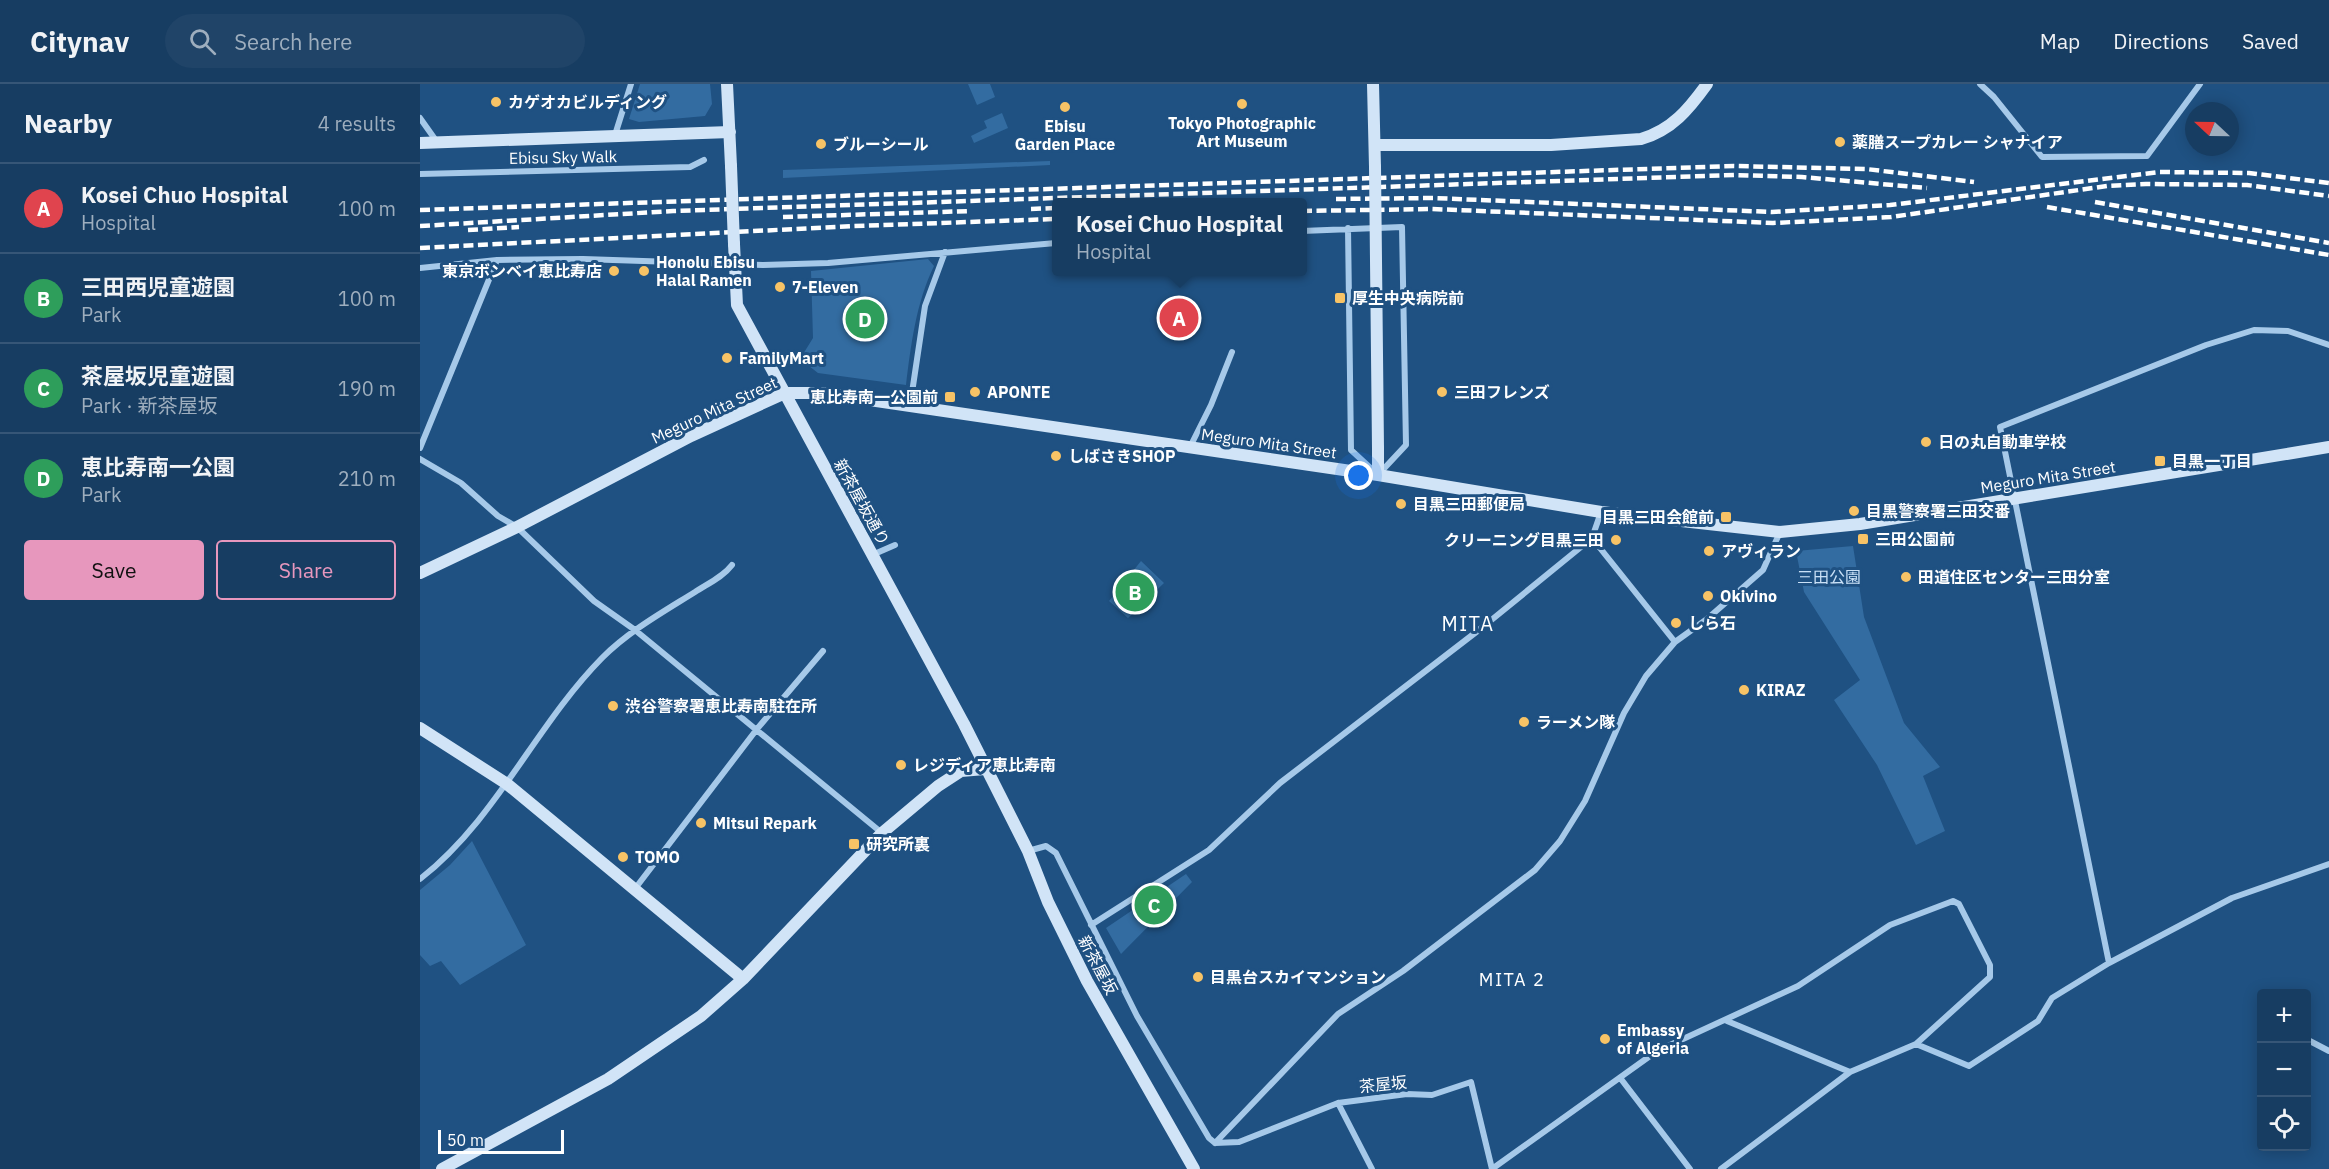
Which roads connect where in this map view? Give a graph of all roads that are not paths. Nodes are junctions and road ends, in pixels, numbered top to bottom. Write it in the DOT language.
graph roads {
  1 [pos="631,84"];
  2 [pos="727,84"];
  3 [pos="1373,84"];
  4 [pos="1707,84"];
  5 [pos="1980,84"];
  6 [pos="2200,84"];
  7 [pos="420,118"];
  8 [pos="730,132"];
  9 [pos="615,136"];
  10 [pos="420,143"];
  11 [pos="438,144"];
  12 [pos="1375,145"];
  13 [pos="704,160"];
  14 [pos="420,174"];
  15 [pos="1348,228"];
  16 [pos="1307,231"];
  17 [pos="1052,243"];
  18 [pos="945,252"];
  19 [pos="497,260"];
  20 [pos="735,264"];
  21 [pos="420,268"];
  22 [pos="2329,345"];
  23 [pos="1232,352"];
  24 [pos="785,393"];
  25 [pos="910,406"];
  26 [pos="2329,447"];
  27 [pos="420,448"];
  28 [pos="1190,448"];
  29 [pos="420,459"];
  30 [pos="1378,475"];
  31 [pos="2015,499"];
  32 [pos="1601,512"];
  33 [pos="518,526"];
  34 [pos="1780,532"];
  35 [pos="1592,538"];
  36 [pos="895,545"];
  37 [pos="872,555"];
  38 [pos="732,565"];
  39 [pos="420,573"];
  40 [pos="635,630"];
  41 [pos="1675,642"];
  42 [pos="823,651"];
  43 [pos="420,728"];
  44 [pos="757,729"];
  45 [pos="985,769"];
  46 [pos="507,784"];
  47 [pos="882,833"];
  48 [pos="1028,851"];
  49 [pos="2329,864"];
  50 [pos="420,879"];
  51 [pos="634,890"];
  52 [pos="1091,925"];
  53 [pos="2109,963"];
  54 [pos="744,979"];
  55 [pos="1727,1021"];
  56 [pos="2311,1041"];
  57 [pos="1916,1044"];
  58 [pos="2329,1051"];
  59 [pos="1850,1072"];
  60 [pos="1621,1079"];
  61 [pos="1338,1103"];
  62 [pos="1215,1143"];
  63 [pos="442,1169"];
  64 [pos="1194,1169"];
  65 [pos="1372,1169"];
  66 [pos="1492,1169"];
  67 [pos="1690,1169"];
  68 [pos="1721,1169"];
  1 -- 9 [label="street"];
  2 -- 8 [label="street, 新茶屋坂通り"];
  3 -- 12 [label="street"];
  4 -- 12 [label="street"];
  5 -- 6 [label="street"];
  7 -- 11 [label="street"];
  8 -- 9 [label="street"];
  8 -- 20 [label="street, 新茶屋坂通り, bridge"];
  9 -- 11 [label="street"];
  10 -- 11 [label="street"];
  12 -- 30 [label="street, bridge"];
  13 -- 14 [label="street, Ebisu Sky Walk"];
  15 -- 16 [label="street"];
  15 -- 30 [label="street"];
  15 -- 30 [label="street"];
  17 -- 18 [label="street"];
  18 -- 20 [label="street"];
  18 -- 25 [label="street"];
  19 -- 20 [label="street"];
  19 -- 21 [label="street"];
  19 -- 27 [label="street"];
  20 -- 24 [label="street, 新茶屋坂通り"];
  22 -- 31 [label="street"];
  23 -- 28 [label="street"];
  24 -- 25 [label="street, Meguro Mita Street"];
  24 -- 33 [label="street, Meguro Mita Street"];
  24 -- 37 [label="street, 新茶屋坂通り"];
  25 -- 28 [label="street, Meguro Mita Street"];
  26 -- 31 [label="street, Meguro Mita Street"];
  28 -- 30 [label="street, Meguro Mita Street"];
  29 -- 33 [label="street"];
  30 -- 32 [label="street, Meguro Mita Street"];
  31 -- 34 [label="street, Meguro Mita Street"];
  31 -- 53 [label="street"];
  32 -- 34 [label="street, Meguro Mita Street"];
  32 -- 35 [label="street"];
  33 -- 39 [label="street, Meguro Mita Street"];
  33 -- 40 [label="street"];
  34 -- 41 [label="street"];
  35 -- 41 [label="street"];
  35 -- 52 [label="street"];
  36 -- 37 [label="street"];
  37 -- 45 [label="street, 新茶屋坂通り"];
  38 -- 40 [label="street"];
  40 -- 44 [label="street"];
  40 -- 46 [label="street"];
  41 -- 62 [label="street"];
  42 -- 44 [label="street"];
  43 -- 46 [label="street"];
  44 -- 47 [label="street"];
  44 -- 51 [label="street"];
  45 -- 47 [label="street"];
  45 -- 48 [label="street, 新茶屋坂"];
  46 -- 50 [label="street"];
  46 -- 51 [label="street"];
  47 -- 54 [label="street"];
  48 -- 52 [label="street"];
  48 -- 64 [label="street, 新茶屋坂"];
  49 -- 53 [label="street"];
  51 -- 54 [label="street"];
  52 -- 62 [label="street"];
  53 -- 57 [label="street"];
  54 -- 63 [label="street"];
  55 -- 57 [label="street"];
  55 -- 59 [label="street"];
  55 -- 60 [label="street"];
  56 -- 58 [label="street"];
  57 -- 59 [label="street"];
  59 -- 68 [label="street"];
  60 -- 66 [label="street"];
  60 -- 67 [label="street"];
  61 -- 62 [label="street, 茶屋坂"];
  61 -- 65 [label="street"];
  61 -- 66 [label="street, 茶屋坂"];
}
